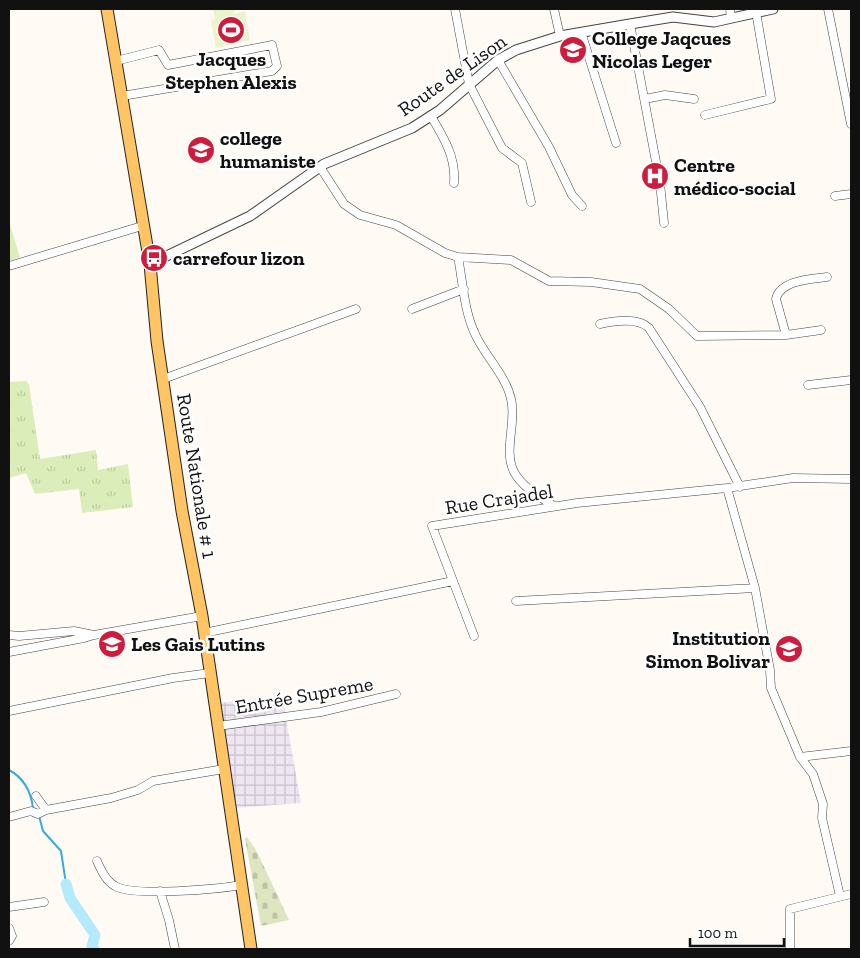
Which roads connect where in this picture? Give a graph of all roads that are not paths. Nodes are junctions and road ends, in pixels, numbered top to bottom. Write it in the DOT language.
graph roads {
  1 [pos="107,9"];
  2 [pos="455,9"];
  3 [pos="554,9"];
  4 [pos="773,9"];
  5 [pos="828,9"];
  6 [pos="756,12"];
  7 [pos="730,14"];
  8 [pos="630,24"];
  9 [pos="581,32"];
  10 [pos="560,36"];
  11 [pos="498,60"];
  12 [pos="116,61"];
  13 [pos="469,84"];
  14 [pos="122,96"];
  15 [pos="645,99"];
  16 [pos="694,99"];
  17 [pos="704,115"];
  18 [pos="431,116"];
  19 [pos="851,124"];
  20 [pos="616,143"];
  21 [pos="320,167"];
  22 [pos="454,183"];
  23 [pos="851,194"];
  24 [pos="835,196"];
  25 [pos="531,202"];
  26 [pos="582,206"];
  27 [pos="664,224"];
  28 [pos="142,226"];
  29 [pos="458,257"];
  30 [pos="150,264"];
  31 [pos="9,266"];
  32 [pos="827,277"];
  33 [pos="464,289"];
  34 [pos="356,309"];
  35 [pos="412,309"];
  36 [pos="600,324"];
  37 [pos="821,330"];
  38 [pos="786,335"];
  39 [pos="163,380"];
  40 [pos="851,380"];
  41 [pos="808,386"];
  42 [pos="851,480"];
  43 [pos="740,486"];
  44 [pos="727,488"];
  45 [pos="554,506"];
  46 [pos="453,581"];
  47 [pos="754,588"];
  48 [pos="516,602"];
  49 [pos="202,616"];
  50 [pos="204,633"];
  51 [pos="9,635"];
  52 [pos="94,635"];
  53 [pos="474,636"];
  54 [pos="9,652"];
  55 [pos="210,673"];
  56 [pos="396,694"];
  57 [pos="9,711"];
  58 [pos="218,726"];
  59 [pos="851,751"];
  60 [pos="800,757"];
  61 [pos="224,769"];
  62 [pos="36,796"];
  63 [pos="46,810"];
  64 [pos="9,817"];
  65 [pos="97,861"];
  66 [pos="242,886"];
  67 [pos="160,891"];
  68 [pos="851,894"];
  69 [pos="840,896"];
  70 [pos="44,902"];
  71 [pos="9,907"];
  72 [pos="9,928"];
  73 [pos="9,942"];
  74 [pos="174,949"];
  75 [pos="251,949"];
  76 [pos="790,949"];
  1 -- 12 [label="main road, Route Nationale # 1"];
  2 -- 13 [label="street"];
  3 -- 10 [label="street"];
  4 -- 6 [label="street, Route de Lison"];
  5 -- 19 [label="street"];
  6 -- 7 [label="street, Route de Lison"];
  6 -- 17 [label="street"];
  7 -- 8 [label="street, Route de Lison"];
  8 -- 9 [label="street, Route de Lison"];
  8 -- 15 [label="street"];
  9 -- 10 [label="street, Route de Lison"];
  9 -- 20 [label="street"];
  10 -- 11 [label="street, Route de Lison"];
  11 -- 13 [label="street, Route de Lison"];
  11 -- 26 [label="street"];
  12 -- 14 [label="main road, Route Nationale # 1"];
  12 -- 14 [label="street"];
  13 -- 18 [label="street, Route de Lison"];
  13 -- 25 [label="street"];
  14 -- 28 [label="main road, Route Nationale # 1"];
  15 -- 16 [label="street"];
  15 -- 27 [label="street"];
  18 -- 21 [label="street, Route de Lison"];
  18 -- 22 [label="street"];
  21 -- 29 [label="street"];
  21 -- 30 [label="street, Route de Lison"];
  23 -- 24 [label="street"];
  28 -- 30 [label="main road, Route Nationale # 1"];
  28 -- 31 [label="street"];
  29 -- 33 [label="street"];
  29 -- 38 [label="street"];
  30 -- 39 [label="main road, Route Nationale # 1"];
  32 -- 38 [label="street"];
  33 -- 35 [label="street"];
  33 -- 45 [label="street"];
  34 -- 39 [label="street"];
  36 -- 43 [label="street"];
  37 -- 38 [label="street"];
  39 -- 49 [label="main road, Route Nationale # 1"];
  40 -- 41 [label="street"];
  42 -- 43 [label="street, Rue Crajadel"];
  43 -- 44 [label="street, Rue Crajadel"];
  44 -- 45 [label="street, Rue Crajadel"];
  44 -- 47 [label="street"];
  45 -- 46 [label="street, Rue Crajadel"];
  46 -- 50 [label="street"];
  46 -- 53 [label="street"];
  47 -- 48 [label="street"];
  47 -- 60 [label="street"];
  49 -- 50 [label="main road, Route Nationale # 1"];
  49 -- 52 [label="street"];
  50 -- 55 [label="main road, Route Nationale # 1"];
  51 -- 52 [label="street"];
  52 -- 54 [label="street"];
  55 -- 57 [label="street"];
  55 -- 58 [label="main road, Route Nationale # 1"];
  56 -- 58 [label="street, Entrée Supreme"];
  58 -- 61 [label="main road, Route Nationale # 1"];
  59 -- 60 [label="street"];
  60 -- 69 [label="street"];
  61 -- 63 [label="street"];
  61 -- 66 [label="main road, Route Nationale # 1"];
  62 -- 63 [label="street"];
  63 -- 64 [label="street"];
  65 -- 67 [label="street"];
  66 -- 67 [label="street"];
  66 -- 75 [label="main road, Route Nationale # 1"];
  67 -- 74 [label="street"];
  68 -- 69 [label="street"];
  69 -- 76 [label="street"];
  70 -- 71 [label="street"];
  72 -- 73 [label="street"];
}
